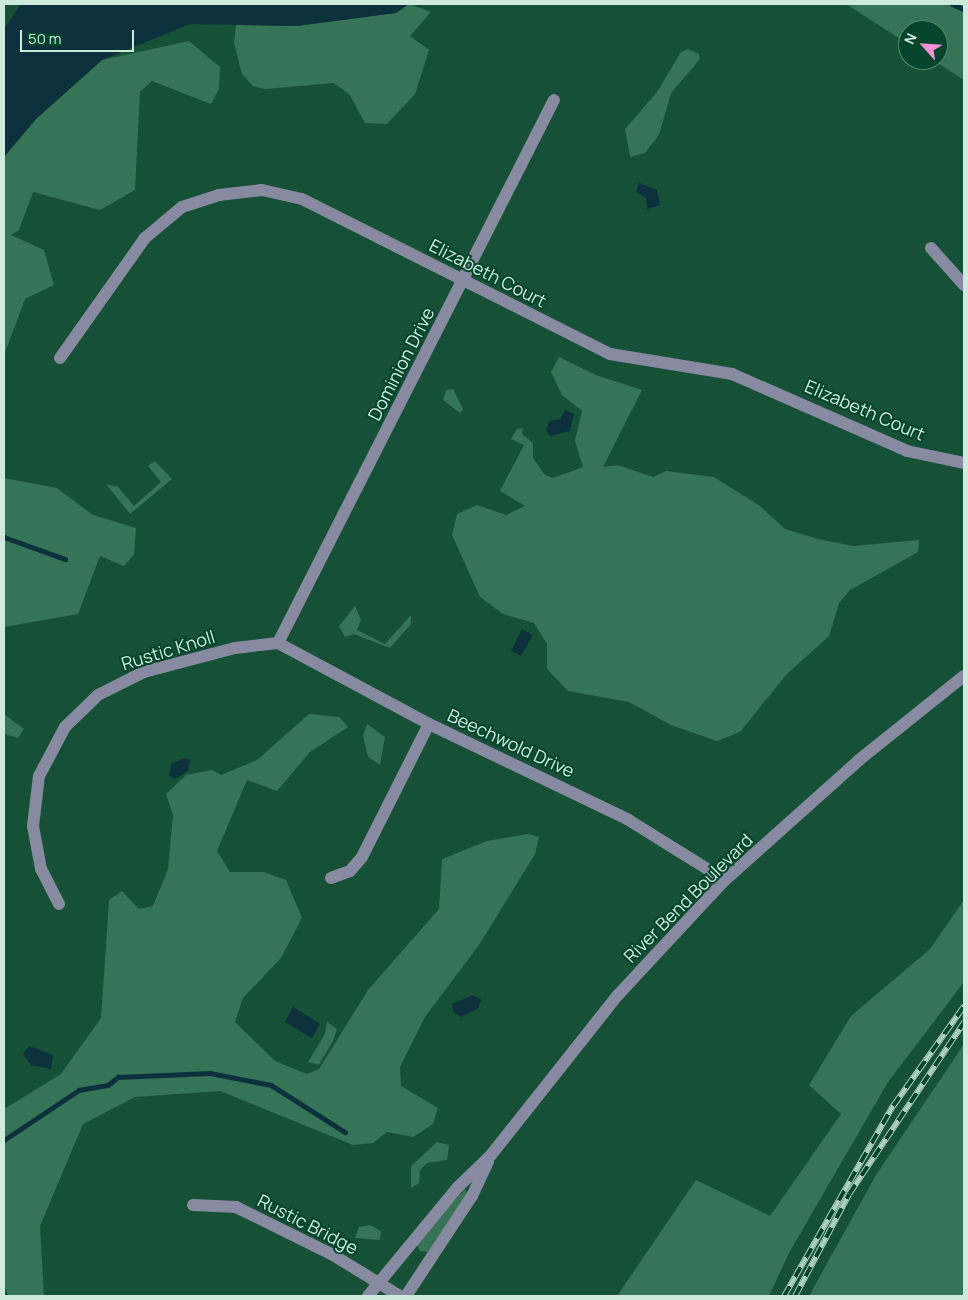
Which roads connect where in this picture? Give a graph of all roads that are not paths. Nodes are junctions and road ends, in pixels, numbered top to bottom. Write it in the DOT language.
graph roads {
  1 [pos="554,100"];
  2 [pos="932,248"];
  3 [pos="464,280"];
  4 [pos="964,285"];
  5 [pos="60,358"];
  6 [pos="964,462"];
  7 [pos="278,643"];
  8 [pos="964,676"];
  9 [pos="429,724"];
  10 [pos="331,878"];
  11 [pos="725,880"];
  12 [pos="60,904"];
  13 [pos="491,1155"];
  14 [pos="193,1205"];
  15 [pos="378,1282"];
  16 [pos="368,1296"];
  17 [pos="400,1296"];
  18 [pos="406,1296"];
  1 -- 3 [label="street, Dominion Drive"];
  2 -- 4 [label="street"];
  3 -- 5 [label="street, Elizabeth Court"];
  3 -- 6 [label="street, Elizabeth Court"];
  3 -- 7 [label="street, Dominion Drive"];
  7 -- 9 [label="street, Beechwold Drive"];
  7 -- 12 [label="street, Rustic Knoll"];
  8 -- 11 [label="street, River Bend Boulevard"];
  9 -- 10 [label="street"];
  9 -- 11 [label="street, Beechwold Drive"];
  11 -- 13 [label="street, River Bend Boulevard"];
  13 -- 15 [label="street, River Bend Boulevard"];
  13 -- 18 [label="street, River Bend Boulevard"];
  14 -- 15 [label="street, Rustic Bridge"];
  15 -- 16 [label="street, River Bend Boulevard"];
  15 -- 17 [label="street, Rustic Bridge"];
}
